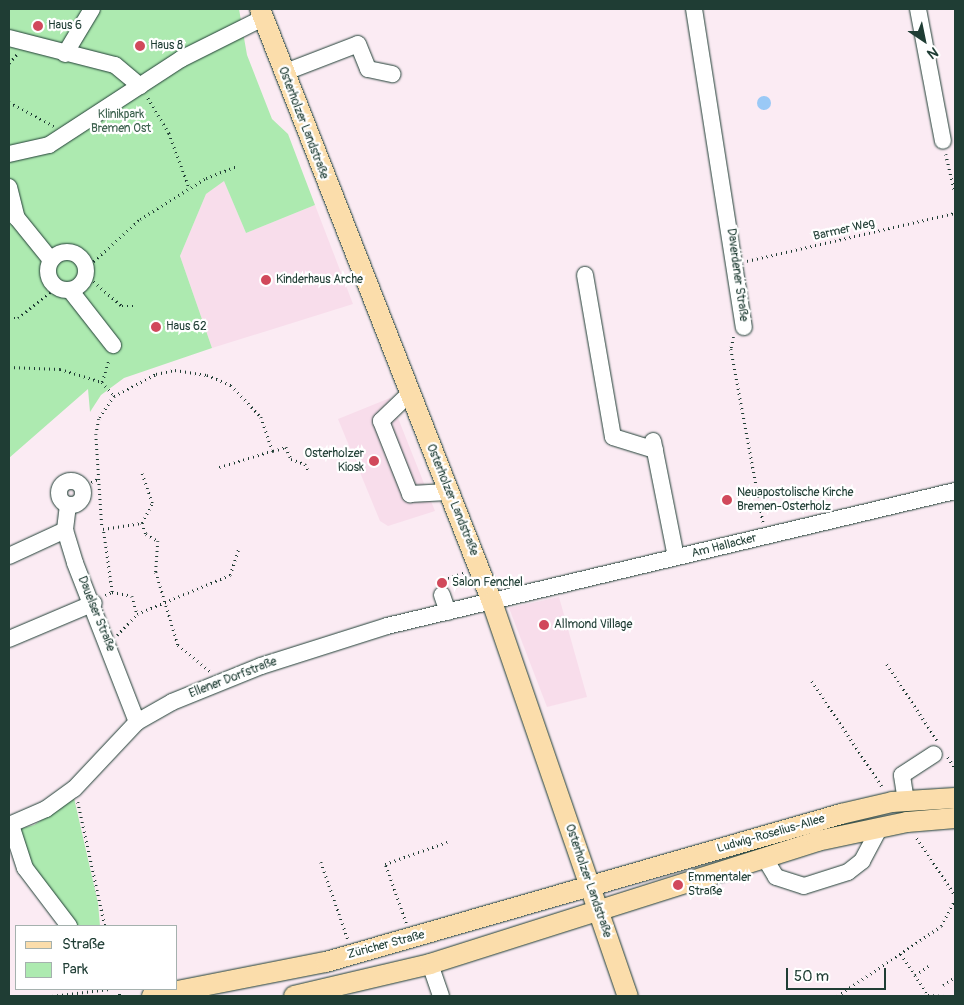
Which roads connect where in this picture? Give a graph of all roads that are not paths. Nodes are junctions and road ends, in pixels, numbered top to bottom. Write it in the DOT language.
graph roads {
  1 [pos="92,9"];
  2 [pos="694,9"];
  3 [pos="918,9"];
  4 [pos="261,13"];
  5 [pos="9,38"];
  6 [pos="65,54"];
  7 [pos="284,73"];
  8 [pos="392,74"];
  9 [pos="140,86"];
  10 [pos="943,141"];
  11 [pos="9,154"];
  12 [pos="9,187"];
  13 [pos="51,260"];
  14 [pos="585,275"];
  15 [pos="63,289"];
  16 [pos="744,327"];
  17 [pos="112,345"];
  18 [pos="409,394"];
  19 [pos="82,486"];
  20 [pos="955,490"];
  21 [pos="448,492"];
  22 [pos="65,530"];
  23 [pos="9,556"];
  24 [pos="676,558"];
  25 [pos="442,596"];
  26 [pos="93,602"];
  27 [pos="492,602"];
  28 [pos="448,612"];
  29 [pos="9,639"];
  30 [pos="137,722"];
  31 [pos="939,750"];
  32 [pos="955,798"];
  33 [pos="906,801"];
  34 [pos="955,818"];
  35 [pos="10,825"];
  36 [pos="880,827"];
  37 [pos="764,857"];
  38 [pos="589,887"];
  39 [pos="598,910"];
  40 [pos="68,925"];
  41 [pos="430,964"];
  42 [pos="177,994"];
  43 [pos="152,996"];
  44 [pos="294,996"];
  45 [pos="441,996"];
  46 [pos="628,996"];
  1 -- 6 [label="street"];
  2 -- 16 [label="street, Daverdener Straße"];
  3 -- 10 [label="street"];
  4 -- 7 [label="main road, Osterholzer Landstraße"];
  4 -- 9 [label="street"];
  5 -- 6 [label="street"];
  6 -- 9 [label="street"];
  7 -- 8 [label="street"];
  7 -- 18 [label="main road, Osterholzer Landstraße"];
  9 -- 11 [label="street"];
  12 -- 13 [label="street"];
  13 -- 15 [label="street"];
  13 -- 15 [label="street"];
  14 -- 24 [label="street"];
  15 -- 17 [label="street"];
  18 -- 21 [label="main road, Osterholzer Landstraße"];
  18 -- 21 [label="street"];
  19 -- 22 [label="street, Dauelser Straße"];
  20 -- 24 [label="street, Am Hallacker"];
  21 -- 27 [label="main road, Osterholzer Landstraße"];
  22 -- 23 [label="street"];
  22 -- 26 [label="street, Dauelser Straße"];
  24 -- 27 [label="street, Am Hallacker"];
  25 -- 28 [label="street"];
  26 -- 29 [label="street"];
  26 -- 30 [label="street, Dauelser Straße"];
  27 -- 28 [label="street, Ellener Dorfstraße"];
  27 -- 38 [label="main road, Osterholzer Landstraße"];
  28 -- 30 [label="street, Ellener Dorfstraße"];
  30 -- 35 [label="street, Ellener Dorfstraße"];
  31 -- 33 [label="street"];
  32 -- 33 [label="main road, Ludwig-Roselius-Allee"];
  33 -- 38 [label="main road, Ludwig-Roselius-Allee"];
  34 -- 36 [label="main road, Ludwig-Roselius-Allee"];
  35 -- 40 [label="street, Ellener Dorfstraße"];
  36 -- 37 [label="main road, Ludwig-Roselius-Allee"];
  36 -- 37 [label="street"];
  37 -- 39 [label="main road, Ludwig-Roselius-Allee"];
  38 -- 39 [label="main road, Osterholzer Landstraße"];
  38 -- 42 [label="main road, Züricher Straße"];
  39 -- 41 [label="main road"];
  39 -- 46 [label="main road, Osterholzer Landstraße"];
  41 -- 44 [label="main road"];
  41 -- 45 [label="street"];
  42 -- 43 [label="main road, Züricher Straße"];
}
